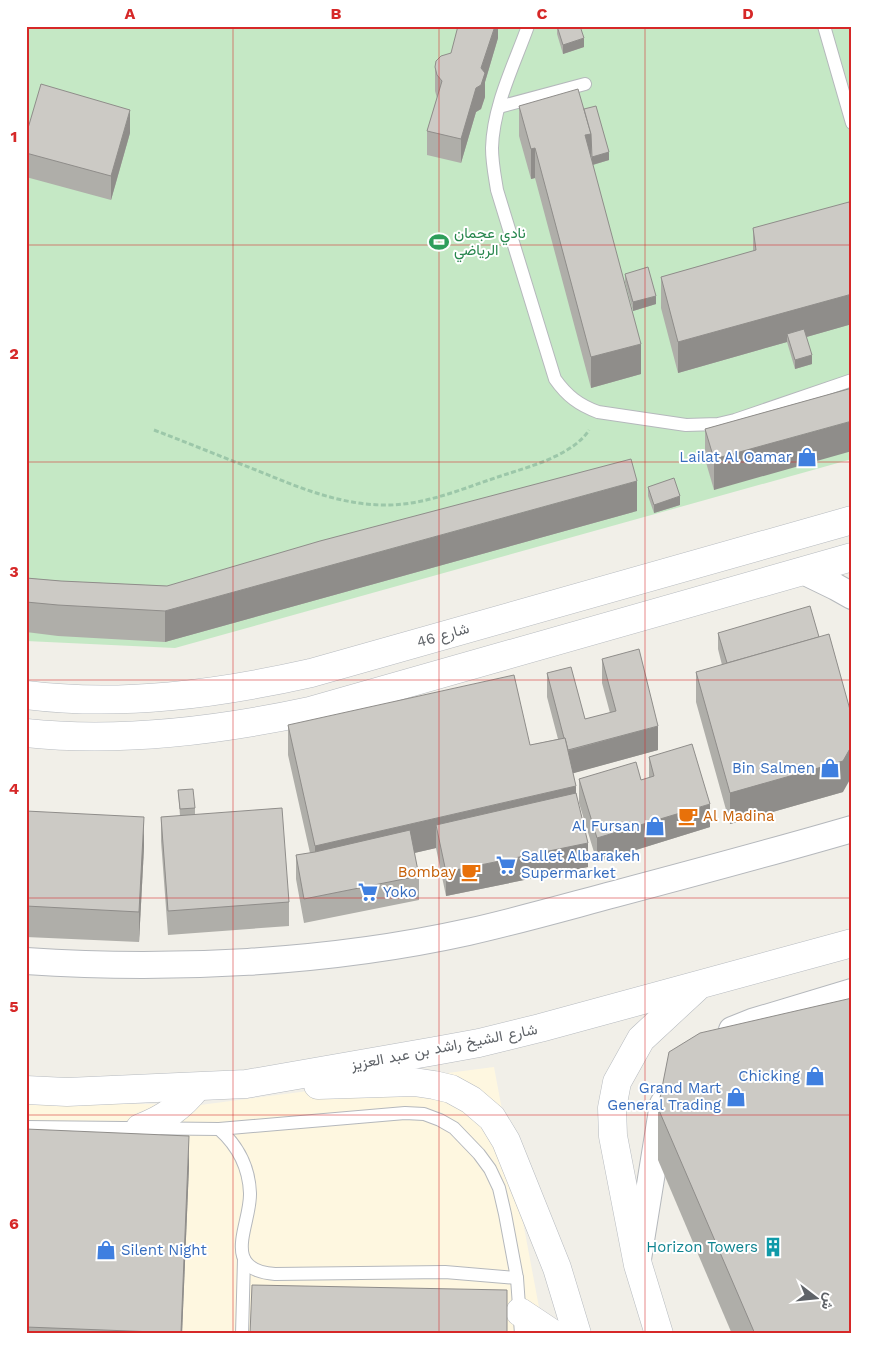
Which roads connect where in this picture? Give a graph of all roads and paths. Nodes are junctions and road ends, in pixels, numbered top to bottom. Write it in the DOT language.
graph roads {
  1 [pos="528,26"];
  2 [pos="824,26"];
  3 [pos="584,84"];
  4 [pos="848,98"];
  5 [pos="499,107"];
  6 [pos="852,123"];
  7 [pos="852,380"];
  8 [pos="598,412"];
  9 [pos="154,430"];
  10 [pos="852,520"];
  11 [pos="852,557"];
  12 [pos="802,571"];
  13 [pos="852,596"];
  14 [pos="26,695"];
  15 [pos="26,732"];
  16 [pos="852,829"];
  17 [pos="852,944"];
  18 [pos="26,961"];
  19 [pos="698,985"];
  20 [pos="852,992"];
  21 [pos="714,1042"];
  22 [pos="676,1081"];
  23 [pos="246,1084"];
  24 [pos="197,1087"];
  25 [pos="26,1090"];
  26 [pos="26,1127"];
  27 [pos="140,1128"];
  28 [pos="219,1129"];
  29 [pos="244,1259"];
  30 [pos="638,1265"];
  31 [pos="517,1278"];
  32 [pos="521,1323"];
  33 [pos="242,1334"];
  34 [pos="553,1334"];
  35 [pos="577,1334"];
  36 [pos="659,1334"];
  1 -- 5 [label="lane"];
  2 -- 4 [label="lane"];
  3 -- 5 [label="lane"];
  4 -- 6 [label="lane"];
  5 -- 8 [label="lane"];
  7 -- 8 [label="lane"];
  8 -- 9 [label="path"];
  10 -- 14 [label="main road, شارع 46"];
  11 -- 12 [label="main road"];
  12 -- 13 [label="street"];
  12 -- 15 [label="main road"];
  16 -- 18 [label="street"];
  17 -- 19 [label="main road, شارع الشيخ راشد بن عبد العزيز"];
  19 -- 23 [label="main road, شارع الشيخ راشد بن عبد العزيز"];
  19 -- 30 [label="main road"];
  20 -- 21 [label="street"];
  22 -- 30 [label="street"];
  23 -- 24 [label="main road, شارع الشيخ راشد بن عبد العزيز"];
  23 -- 35 [label="main road"];
  24 -- 25 [label="main road, شارع الشيخ راشد بن عبد العزيز"];
  24 -- 27 [label="main road"];
  26 -- 27 [label="lane"];
  27 -- 28 [label="lane"];
  28 -- 29 [label="lane"];
  28 -- 31 [label="lane"];
  29 -- 31 [label="lane"];
  29 -- 33 [label="lane"];
  30 -- 36 [label="main road"];
  31 -- 32 [label="lane"];
  32 -- 34 [label="main road"];
}
